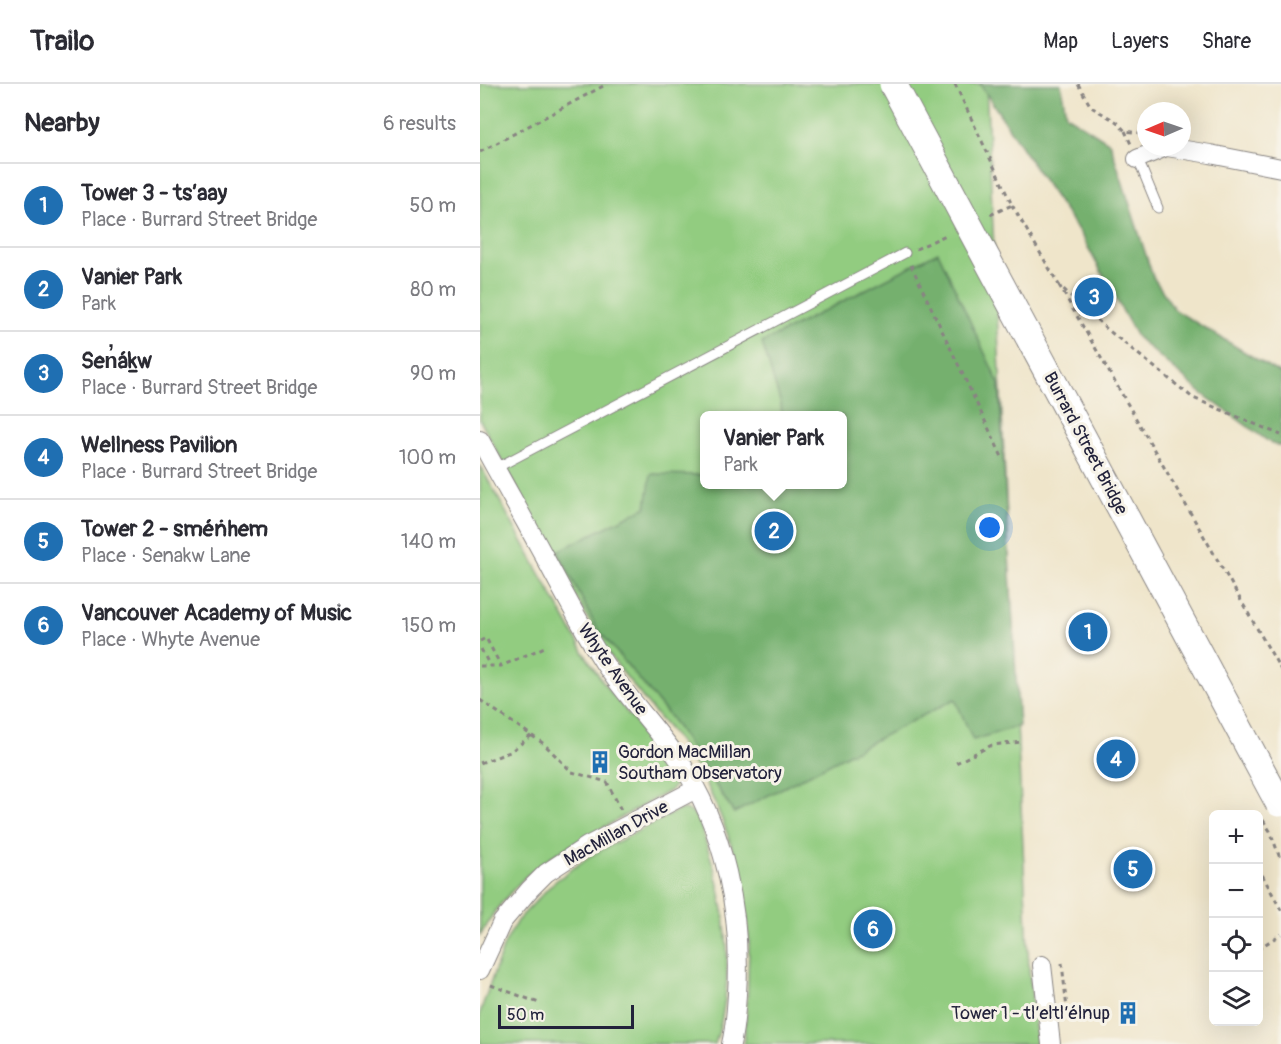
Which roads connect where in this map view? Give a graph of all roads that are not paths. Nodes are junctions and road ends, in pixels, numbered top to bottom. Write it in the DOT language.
graph roads {
  1 [pos="893,84"];
  2 [pos="1191,151"];
  3 [pos="1144,156"];
  4 [pos="1137,159"];
  5 [pos="1281,168"];
  6 [pos="1158,208"];
  7 [pos="905,253"];
  8 [pos="480,440"];
  9 [pos="496,468"];
  10 [pos="696,789"];
  11 [pos="1269,808"];
  12 [pos="1042,964"];
  13 [pos="485,977"];
  14 [pos="731,1044"];
  15 [pos="1051,1044"];
  1 -- 11 [label="main road, Burrard Street Bridge, bridge"];
  2 -- 5 [label="street"];
  3 -- 4 [label="street"];
  4 -- 6 [label="lane"];
  7 -- 9 [label="lane"];
  8 -- 9 [label="street, Whyte Avenue"];
  9 -- 10 [label="street, Whyte Avenue"];
  10 -- 13 [label="street, MacMillan Drive"];
  10 -- 14 [label="street, Whyte Avenue"];
  12 -- 15 [label="street"];
}
